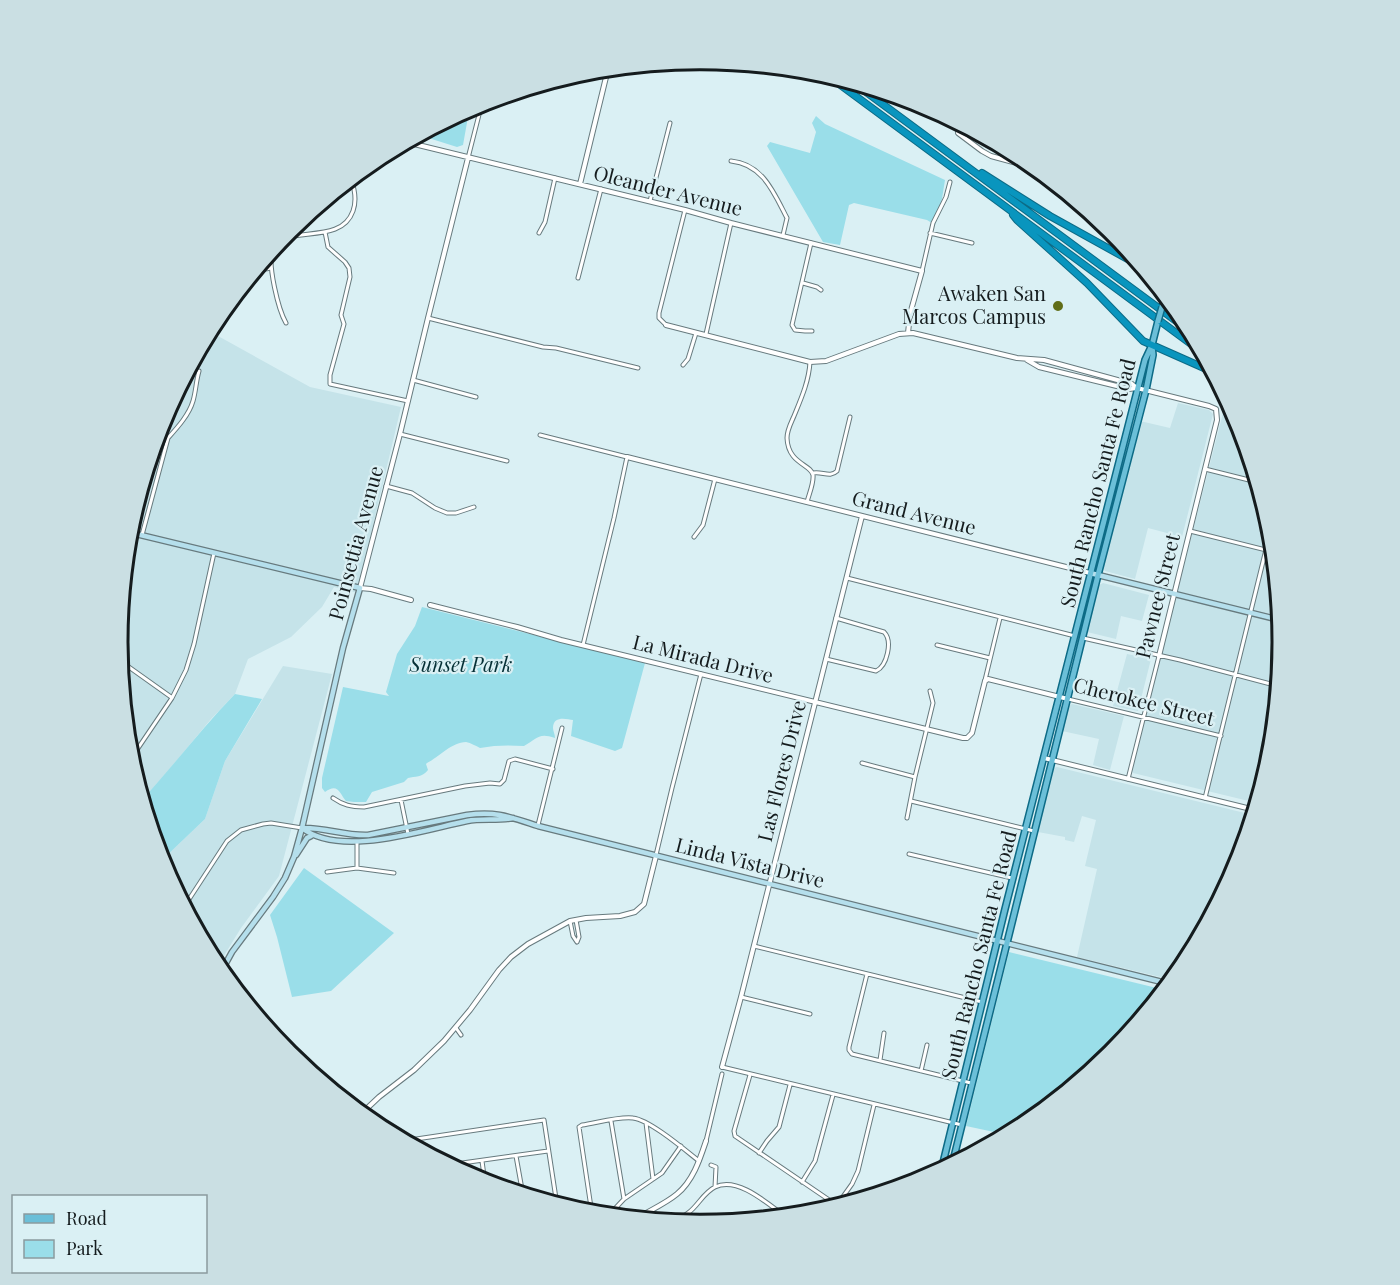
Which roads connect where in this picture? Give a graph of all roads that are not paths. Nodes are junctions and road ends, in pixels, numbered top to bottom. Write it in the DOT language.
graph roads {
  1 [pos="606,78"];
  2 [pos="847,90"];
  3 [pos="875,98"];
  4 [pos="479,115"];
  5 [pos="670,123"];
  6 [pos="958,132"];
  7 [pos="418,145"];
  8 [pos="944,149"];
  9 [pos="468,158"];
  10 [pos="731,161"];
  11 [pos="1008,161"];
  12 [pos="555,178"];
  13 [pos="950,182"];
  14 [pos="580,184"];
  15 [pos="354,188"];
  16 [pos="601,189"];
  17 [pos="650,201"];
  18 [pos="685,210"];
  19 [pos="1010,210"];
  20 [pos="731,223"];
  21 [pos="325,232"];
  22 [pos="539,233"];
  23 [pos="930,233"];
  24 [pos="300,234"];
  25 [pos="783,235"];
  26 [pos="811,243"];
  27 [pos="972,243"];
  28 [pos="1120,255"];
  29 [pos="271,264"];
  30 [pos="272,268"];
  31 [pos="267,269"];
  32 [pos="922,271"];
  33 [pos="578,278"];
  34 [pos="803,284"];
  35 [pos="821,290"];
  36 [pos="1162,306"];
  37 [pos="1170,316"];
  38 [pos="428,318"];
  39 [pos="286,323"];
  40 [pos="666,325"];
  41 [pos="812,331"];
  42 [pos="696,333"];
  43 [pos="908,333"];
  44 [pos="706,334"];
  45 [pos="1185,339"];
  46 [pos="1152,345"];
  47 [pos="1027,360"];
  48 [pos="810,362"];
  49 [pos="683,365"];
  50 [pos="1201,366"];
  51 [pos="638,368"];
  52 [pos="200,371"];
  53 [pos="413,380"];
  54 [pos="1137,388"];
  55 [pos="1146,390"];
  56 [pos="476,397"];
  57 [pos="409,401"];
  58 [pos="850,417"];
  59 [pos="400,434"];
  60 [pos="540,435"];
  61 [pos="627,458"];
  62 [pos="507,461"];
  63 [pos="1205,469"];
  64 [pos="813,473"];
  65 [pos="715,479"];
  66 [pos="1249,480"];
  67 [pos="386,486"];
  68 [pos="807,502"];
  69 [pos="474,507"];
  70 [pos="862,516"];
  71 [pos="1104,519"];
  72 [pos="1190,531"];
  73 [pos="1109,533"];
  74 [pos="138,534"];
  75 [pos="142,535"];
  76 [pos="694,537"];
  77 [pos="1264,550"];
  78 [pos="214,553"];
  79 [pos="1265,555"];
  80 [pos="1090,573"];
  81 [pos="1098,575"];
  82 [pos="847,578"];
  83 [pos="360,588"];
  84 [pos="1174,594"];
  85 [pos="411,600"];
  86 [pos="430,605"];
  87 [pos="1251,613"];
  88 [pos="836,618"];
  89 [pos="1000,618"];
  90 [pos="1271,618"];
  91 [pos="1075,636"];
  92 [pos="1083,638"];
  93 [pos="583,645"];
  94 [pos="937,645"];
  95 [pos="1159,656"];
  96 [pos="990,657"];
  97 [pos="826,659"];
  98 [pos="129,667"];
  99 [pos="701,674"];
  100 [pos="1236,675"];
  101 [pos="985,681"];
  102 [pos="1271,684"];
  103 [pos="930,691"];
  104 [pos="1060,697"];
  105 [pos="172,698"];
  106 [pos="1068,699"];
  107 [pos="815,701"];
  108 [pos="1143,718"];
  109 [pos="562,728"];
  110 [pos="927,729"];
  111 [pos="1221,736"];
  112 [pos="138,748"];
  113 [pos="1044,758"];
  114 [pos="1053,760"];
  115 [pos="862,763"];
  116 [pos="553,769"];
  117 [pos="915,777"];
  118 [pos="1128,778"];
  119 [pos="333,798"];
  120 [pos="1205,798"];
  121 [pos="401,800"];
  122 [pos="911,801"];
  123 [pos="1248,808"];
  124 [pos="513,818"];
  125 [pos="907,818"];
  126 [pos="538,826"];
  127 [pos="407,827"];
  128 [pos="302,828"];
  129 [pos="1026,829"];
  130 [pos="1034,831"];
  131 [pos="408,834"];
  132 [pos="311,836"];
  133 [pos="357,843"];
  134 [pos="909,854"];
  135 [pos="656,856"];
  136 [pos="294,857"];
  137 [pos="357,868"];
  138 [pos="327,873"];
  139 [pos="394,873"];
  140 [pos="1013,878"];
  141 [pos="770,884"];
  142 [pos="189,899"];
  143 [pos="573,920"];
  144 [pos="998,941"];
  145 [pos="1007,943"];
  146 [pos="754,946"];
  147 [pos="226,963"];
  148 [pos="867,974"];
  149 [pos="1161,982"];
  150 [pos="741,997"];
  151 [pos="983,1003"];
  152 [pos="810,1014"];
  153 [pos="456,1028"];
  154 [pos="885,1034"];
  155 [pos="461,1035"];
  156 [pos="927,1045"];
  157 [pos="880,1060"];
  158 [pos="722,1067"];
  159 [pos="921,1071"];
  160 [pos="722,1074"];
  161 [pos="750,1075"];
  162 [pos="964,1081"];
  163 [pos="972,1083"];
  164 [pos="790,1085"];
  165 [pos="833,1095"];
  166 [pos="874,1105"];
  167 [pos="368,1108"];
  168 [pos="611,1120"];
  169 [pos="646,1122"];
  170 [pos="953,1123"];
  171 [pos="962,1125"];
  172 [pos="416,1139"];
  173 [pos="706,1141"];
  174 [pos="681,1146"];
  175 [pos="548,1151"];
  176 [pos="759,1153"];
  177 [pos="954,1155"];
  178 [pos="516,1156"];
  179 [pos="482,1160"];
  180 [pos="944,1160"];
  181 [pos="699,1161"];
  182 [pos="463,1163"];
  183 [pos="711,1165"];
  184 [pos="484,1172"];
  185 [pos="653,1179"];
  186 [pos="802,1182"];
  187 [pos="521,1186"];
  188 [pos="715,1187"];
  189 [pos="555,1196"];
  190 [pos="844,1196"];
  191 [pos="624,1199"];
  192 [pos="829,1200"];
  193 [pos="591,1204"];
  194 [pos="615,1208"];
  195 [pos="777,1210"];
  196 [pos="648,1212"];
  197 [pos="687,1214"];
  1 -- 14 [label="street"];
  2 -- 19 [label="highway"];
  3 -- 8 [label="highway"];
  4 -- 9 [label="street, Poinsettia Avenue"];
  5 -- 17 [label="street"];
  6 -- 11 [label="street"];
  7 -- 9 [label="street, Oleander Avenue"];
  8 -- 28 [label="highway"];
  8 -- 37 [label="highway"];
  9 -- 12 [label="street, Oleander Avenue"];
  9 -- 38 [label="street, Poinsettia Avenue"];
  10 -- 25 [label="street"];
  12 -- 14 [label="street, Oleander Avenue"];
  12 -- 22 [label="street"];
  13 -- 23 [label="street"];
  14 -- 16 [label="street, Oleander Avenue"];
  15 -- 21 [label="street"];
  16 -- 17 [label="street, Oleander Avenue"];
  16 -- 33 [label="street"];
  17 -- 18 [label="street, Oleander Avenue"];
  18 -- 20 [label="street, Oleander Avenue"];
  18 -- 40 [label="street"];
  19 -- 45 [label="highway"];
  19 -- 46 [label="highway"];
  20 -- 25 [label="street, Oleander Avenue"];
  20 -- 44 [label="street"];
  21 -- 24 [label="street"];
  21 -- 57 [label="street"];
  23 -- 27 [label="street"];
  23 -- 32 [label="street"];
  25 -- 26 [label="street, Oleander Avenue"];
  26 -- 32 [label="street, Oleander Avenue"];
  26 -- 34 [label="street"];
  29 -- 30 [label="street"];
  30 -- 31 [label="street"];
  30 -- 39 [label="street"];
  32 -- 43 [label="street"];
  34 -- 35 [label="street"];
  34 -- 41 [label="street"];
  36 -- 46 [label="main road, bridge"];
  38 -- 51 [label="street"];
  38 -- 53 [label="street, Poinsettia Avenue"];
  40 -- 42 [label="street"];
  42 -- 44 [label="street"];
  42 -- 49 [label="street"];
  43 -- 47 [label="street"];
  43 -- 48 [label="street"];
  44 -- 48 [label="street"];
  46 -- 50 [label="highway"];
  46 -- 54 [label="main road, South Rancho Santa Fe Road"];
  46 -- 55 [label="main road, South Rancho Santa Fe Road"];
  47 -- 54 [label="street"];
  47 -- 54 [label="street"];
  48 -- 64 [label="street"];
  52 -- 75 [label="street"];
  53 -- 56 [label="street"];
  53 -- 57 [label="street, Poinsettia Avenue"];
  54 -- 55 [label="street"];
  54 -- 71 [label="main road, South Rancho Santa Fe Road"];
  55 -- 63 [label="street, Pawnee Street"];
  55 -- 73 [label="main road, South Rancho Santa Fe Road"];
  57 -- 59 [label="street, Poinsettia Avenue"];
  58 -- 64 [label="street"];
  59 -- 62 [label="street"];
  59 -- 67 [label="street, Poinsettia Avenue"];
  60 -- 61 [label="street, Grand Avenue"];
  61 -- 65 [label="street, Grand Avenue"];
  61 -- 93 [label="street"];
  63 -- 66 [label="street"];
  63 -- 72 [label="street, Pawnee Street"];
  64 -- 68 [label="street"];
  65 -- 68 [label="street, Grand Avenue"];
  65 -- 76 [label="street"];
  67 -- 69 [label="street"];
  67 -- 83 [label="street, Poinsettia Avenue"];
  68 -- 70 [label="street, Grand Avenue"];
  70 -- 80 [label="street, Grand Avenue"];
  70 -- 82 [label="street, Las Flores Drive"];
  71 -- 73 [label="main road"];
  71 -- 80 [label="main road, South Rancho Santa Fe Road"];
  72 -- 77 [label="street"];
  72 -- 84 [label="street, Pawnee Street"];
  73 -- 81 [label="main road, South Rancho Santa Fe Road"];
  74 -- 75 [label="main road"];
  75 -- 78 [label="main road"];
  78 -- 83 [label="main road"];
  78 -- 105 [label="street"];
  79 -- 87 [label="street"];
  80 -- 81 [label="main road, Grand Avenue"];
  80 -- 91 [label="main road, South Rancho Santa Fe Road"];
  81 -- 84 [label="main road, Grand Avenue"];
  81 -- 92 [label="main road, South Rancho Santa Fe Road"];
  82 -- 88 [label="street, Las Flores Drive"];
  82 -- 89 [label="street"];
  83 -- 85 [label="street"];
  83 -- 128 [label="main road, Poinsettia Avenue"];
  84 -- 87 [label="main road, Grand Avenue"];
  84 -- 95 [label="street, Pawnee Street"];
  86 -- 93 [label="street, La Mirada Drive"];
  87 -- 90 [label="main road, Grand Avenue"];
  87 -- 100 [label="street"];
  88 -- 97 [label="street, Las Flores Drive"];
  88 -- 97 [label="street"];
  89 -- 91 [label="street"];
  89 -- 96 [label="street"];
  91 -- 104 [label="main road, South Rancho Santa Fe Road"];
  92 -- 95 [label="street"];
  92 -- 106 [label="main road, South Rancho Santa Fe Road"];
  93 -- 99 [label="street, La Mirada Drive"];
  94 -- 96 [label="street"];
  95 -- 100 [label="street"];
  95 -- 108 [label="street, Pawnee Street"];
  96 -- 101 [label="street"];
  97 -- 107 [label="street, Las Flores Drive"];
  98 -- 105 [label="street"];
  99 -- 107 [label="street, La Mirada Drive"];
  99 -- 135 [label="street"];
  100 -- 102 [label="street"];
  100 -- 111 [label="street"];
  101 -- 104 [label="street, Cherokee Street"];
  101 -- 110 [label="street, La Mirada Drive"];
  103 -- 110 [label="street"];
  104 -- 106 [label="street, Cherokee Street"];
  104 -- 113 [label="main road, South Rancho Santa Fe Road"];
  105 -- 112 [label="street"];
  106 -- 108 [label="street, Cherokee Street"];
  106 -- 114 [label="main road, South Rancho Santa Fe Road"];
  107 -- 110 [label="street, La Mirada Drive"];
  107 -- 141 [label="street, Las Flores Drive"];
  108 -- 111 [label="street, Cherokee Street"];
  108 -- 118 [label="street, Pawnee Street"];
  109 -- 116 [label="street"];
  110 -- 117 [label="street"];
  111 -- 120 [label="street"];
  113 -- 114 [label="street"];
  113 -- 129 [label="main road, South Rancho Santa Fe Road"];
  114 -- 118 [label="street"];
  114 -- 130 [label="main road, South Rancho Santa Fe Road"];
  115 -- 117 [label="street"];
  116 -- 121 [label="street"];
  116 -- 126 [label="street"];
  117 -- 122 [label="street"];
  118 -- 120 [label="street"];
  119 -- 121 [label="street"];
  120 -- 123 [label="street"];
  121 -- 127 [label="street"];
  122 -- 125 [label="street"];
  122 -- 129 [label="street"];
  124 -- 126 [label="main road"];
  124 -- 127 [label="main road"];
  124 -- 131 [label="main road"];
  126 -- 135 [label="main road"];
  127 -- 128 [label="main road"];
  127 -- 131 [label="street"];
  128 -- 132 [label="main road"];
  128 -- 136 [label="main road, Poinsettia Avenue"];
  128 -- 142 [label="street"];
  129 -- 130 [label="street"];
  129 -- 140 [label="main road, South Rancho Santa Fe Road"];
  130 -- 145 [label="main road, South Rancho Santa Fe Road"];
  131 -- 133 [label="main road"];
  132 -- 133 [label="main road"];
  132 -- 136 [label="main road"];
  133 -- 137 [label="street"];
  134 -- 140 [label="street"];
  135 -- 141 [label="main road, Linda Vista Drive"];
  135 -- 143 [label="street, Linda Vista Drive"];
  136 -- 147 [label="main road, Poinsettia Avenue"];
  137 -- 138 [label="street"];
  137 -- 139 [label="street"];
  140 -- 144 [label="main road, South Rancho Santa Fe Road"];
  141 -- 144 [label="main road, Linda Vista Drive"];
  141 -- 146 [label="street, Las Flores Drive"];
  143 -- 143 [label="street"];
  143 -- 153 [label="street, Linda Vista Drive"];
  144 -- 145 [label="main road, Linda Vista Drive"];
  144 -- 151 [label="main road, South Rancho Santa Fe Road"];
  145 -- 149 [label="main road, Linda Vista Drive"];
  145 -- 163 [label="main road, South Rancho Santa Fe Road"];
  146 -- 148 [label="street"];
  146 -- 150 [label="street, Las Flores Drive"];
  148 -- 151 [label="street"];
  148 -- 157 [label="street"];
  150 -- 152 [label="street"];
  150 -- 158 [label="street, Las Flores Drive"];
  151 -- 162 [label="main road, South Rancho Santa Fe Road"];
  153 -- 155 [label="street"];
  153 -- 167 [label="street, Linda Vista Drive"];
  154 -- 157 [label="street"];
  156 -- 159 [label="street"];
  157 -- 159 [label="street"];
  158 -- 161 [label="street"];
  159 -- 162 [label="street"];
  160 -- 173 [label="street"];
  161 -- 164 [label="street"];
  161 -- 176 [label="street"];
  162 -- 163 [label="street"];
  162 -- 170 [label="main road, South Rancho Santa Fe Road"];
  163 -- 171 [label="main road, South Rancho Santa Fe Road"];
  164 -- 165 [label="street"];
  164 -- 176 [label="street"];
  165 -- 166 [label="street"];
  165 -- 186 [label="street"];
  166 -- 170 [label="street"];
  166 -- 190 [label="street"];
  168 -- 169 [label="street"];
  168 -- 191 [label="street"];
  168 -- 193 [label="street"];
  169 -- 174 [label="street"];
  169 -- 185 [label="street"];
  170 -- 171 [label="street"];
  170 -- 180 [label="main road, South Rancho Santa Fe Road"];
  171 -- 177 [label="main road, South Rancho Santa Fe Road"];
  172 -- 175 [label="street"];
  173 -- 181 [label="street"];
  174 -- 181 [label="street"];
  174 -- 185 [label="street"];
  175 -- 178 [label="street"];
  175 -- 189 [label="street"];
  176 -- 186 [label="street"];
  178 -- 179 [label="street"];
  178 -- 187 [label="street"];
  179 -- 182 [label="street"];
  179 -- 184 [label="street"];
  181 -- 196 [label="street"];
  183 -- 188 [label="street"];
  185 -- 191 [label="street"];
  186 -- 192 [label="street"];
  188 -- 195 [label="street"];
  188 -- 197 [label="street"];
  191 -- 194 [label="street"];
}
